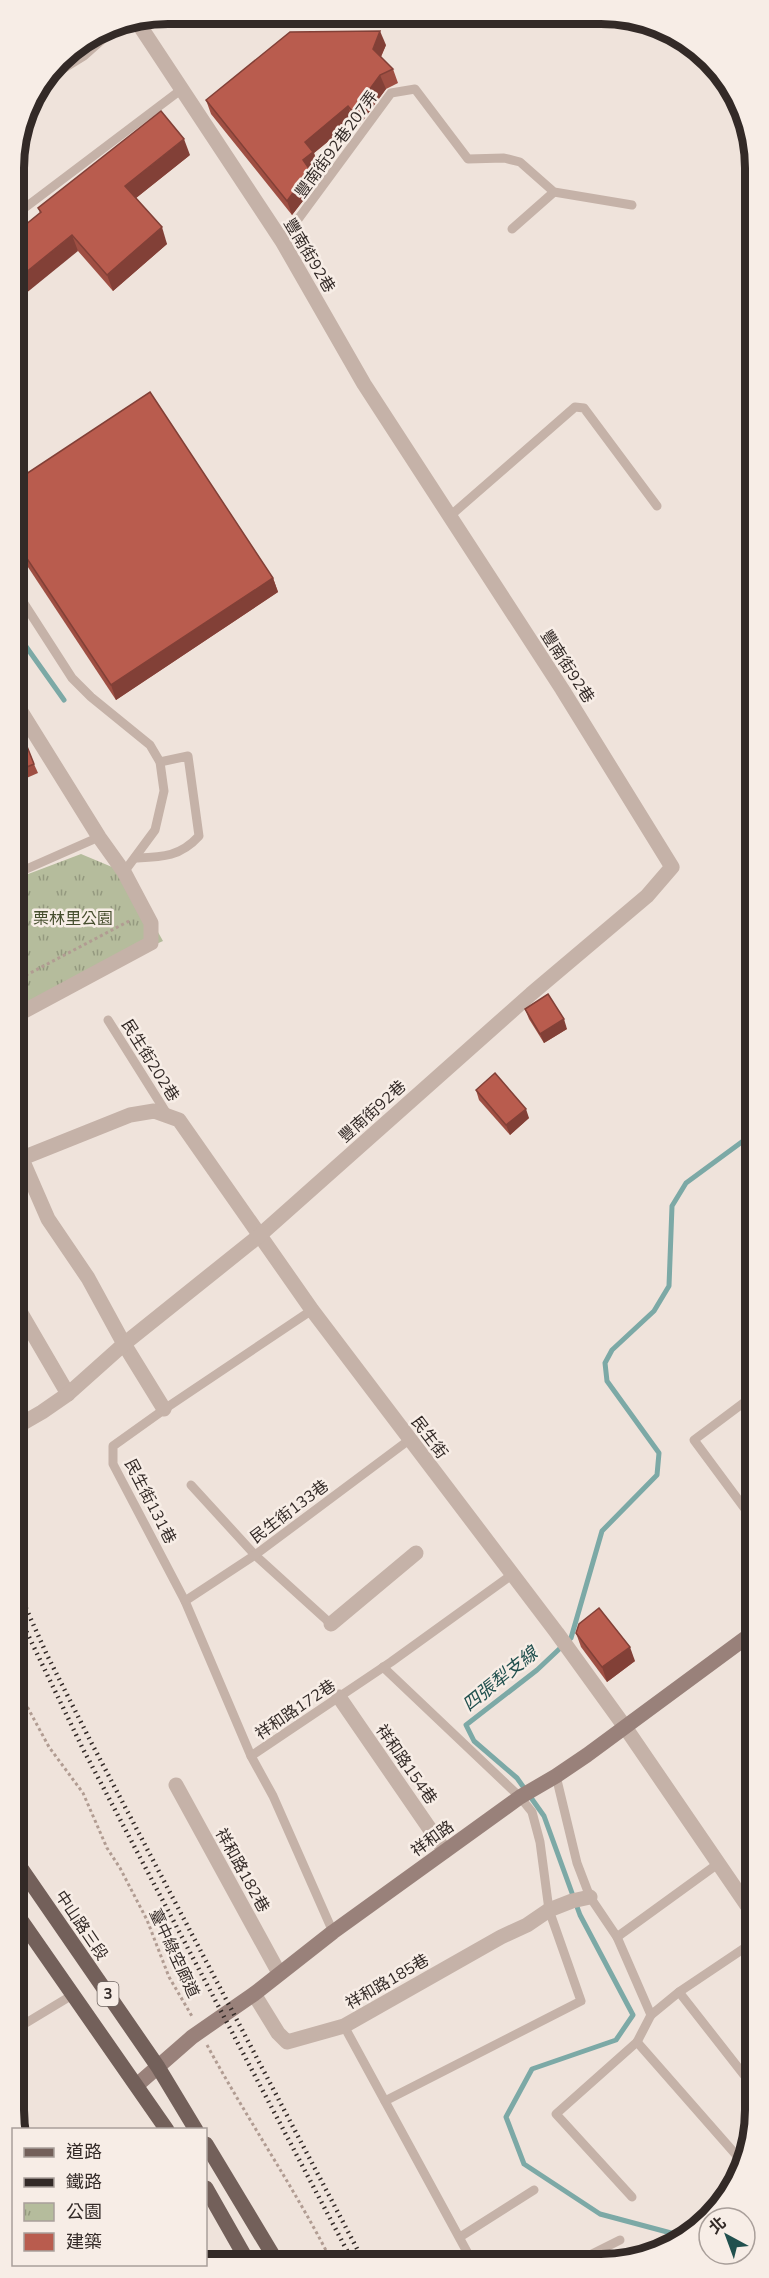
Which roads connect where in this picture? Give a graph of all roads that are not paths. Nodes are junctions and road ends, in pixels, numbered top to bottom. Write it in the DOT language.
graph roads {
  1 [pos="141,27"];
  2 [pos="101,40"];
  3 [pos="64,68"];
  4 [pos="182,89"];
  5 [pos="554,192"];
  6 [pos="632,205"];
  7 [pos="24,208"];
  8 [pos="512,229"];
  9 [pos="282,242"];
  10 [pos="657,506"];
  11 [pos="450,516"];
  12 [pos="24,604"];
  13 [pos="24,719"];
  14 [pos="160,762"];
  15 [pos="99,837"];
  16 [pos="135,858"];
  17 [pos="24,870"];
  18 [pos="124,872"];
  19 [pos="24,1011"];
  20 [pos="108,1020"];
  21 [pos="169,1116"];
  22 [pos="24,1157"];
  23 [pos="24,1171"];
  24 [pos="260,1235"];
  25 [pos="312,1310"];
  26 [pos="24,1318"];
  27 [pos="123,1344"];
  28 [pos="68,1394"];
  29 [pos="745,1402"];
  30 [pos="164,1409"];
  31 [pos="24,1422"];
  32 [pos="409,1440"];
  33 [pos="191,1485"];
  34 [pos="745,1509"];
  35 [pos="416,1553"];
  36 [pos="255,1555"];
  37 [pos="513,1574"];
  38 [pos="185,1601"];
  39 [pos="331,1624"];
  40 [pos="745,1638"];
  41 [pos="383,1667"];
  42 [pos="339,1697"];
  43 [pos="625,1727"];
  44 [pos="251,1756"];
  45 [pos="556,1776"];
  46 [pos="176,1785"];
  47 [pos="520,1797"];
  48 [pos="445,1851"];
  49 [pos="719,1863"];
  50 [pos="24,1873"];
  51 [pos="590,1897"];
  52 [pos="745,1902"];
  53 [pos="549,1910"];
  54 [pos="24,1924"];
  55 [pos="333,1932"];
  56 [pos="617,1937"];
  57 [pos="745,1948"];
  58 [pos="279,1973"];
  59 [pos="679,1992"];
  60 [pos="74,1994"];
  61 [pos="254,1994"];
  62 [pos="651,2015"];
  63 [pos="24,2024"];
  64 [pos="344,2026"];
  65 [pos="637,2042"];
  66 [pos="158,2067"];
  67 [pos="745,2076"];
  68 [pos="137,2085"];
  69 [pos="385,2101"];
  70 [pos="166,2128"];
  71 [pos="195,2128"];
  72 [pos="207,2146"];
  73 [pos="737,2156"];
  74 [pos="207,2190"];
  75 [pos="534,2190"];
  76 [pos="632,2197"];
  77 [pos="460,2237"];
  78 [pos="620,2240"];
  79 [pos="243,2254"];
  80 [pos="272,2254"];
  81 [pos="468,2254"];
  82 [pos="592,2254"];
  1 -- 4 [label="street, 豐南街92巷"];
  2 -- 3 [label="lane"];
  4 -- 7 [label="lane"];
  4 -- 9 [label="street, 豐南街92巷"];
  5 -- 6 [label="lane"];
  5 -- 8 [label="lane"];
  5 -- 9 [label="lane, 豐南街92巷207弄"];
  9 -- 11 [label="street, 豐南街92巷"];
  10 -- 11 [label="lane"];
  11 -- 24 [label="street, 豐南街92巷"];
  12 -- 14 [label="lane"];
  13 -- 15 [label="street"];
  14 -- 16 [label="lane"];
  14 -- 16 [label="lane"];
  15 -- 17 [label="lane"];
  15 -- 18 [label="street"];
  16 -- 18 [label="lane"];
  18 -- 19 [label="street"];
  20 -- 21 [label="lane, 民生街202巷"];
  21 -- 22 [label="street"];
  21 -- 24 [label="street, 民生街"];
  23 -- 27 [label="street"];
  24 -- 25 [label="street, 民生街"];
  24 -- 27 [label="street"];
  25 -- 30 [label="lane, 民生街131巷"];
  25 -- 32 [label="street, 民生街"];
  26 -- 28 [label="street"];
  27 -- 28 [label="street"];
  27 -- 30 [label="street"];
  28 -- 31 [label="street"];
  29 -- 34 [label="lane"];
  30 -- 38 [label="lane, 民生街131巷"];
  32 -- 36 [label="lane, 民生街133巷"];
  32 -- 37 [label="street, 民生街"];
  33 -- 36 [label="lane"];
  35 -- 39 [label="street"];
  36 -- 38 [label="lane, 民生街133巷"];
  36 -- 39 [label="lane"];
  37 -- 41 [label="lane, 祥和路172巷"];
  37 -- 43 [label="street, 民生街"];
  38 -- 44 [label="lane, 民生街131巷"];
  40 -- 43 [label="street, 祥和路"];
  41 -- 42 [label="lane, 祥和路172巷"];
  41 -- 47 [label="lane"];
  42 -- 44 [label="lane, 祥和路172巷"];
  42 -- 48 [label="street, 祥和路154巷"];
  43 -- 45 [label="street, 祥和路"];
  43 -- 49 [label="street, 民生街"];
  44 -- 55 [label="lane, 祥和路172巷"];
  45 -- 47 [label="street, 祥和路"];
  45 -- 51 [label="lane"];
  46 -- 58 [label="street, 祥和路182巷"];
  47 -- 48 [label="street, 祥和路"];
  47 -- 53 [label="lane"];
  48 -- 55 [label="street, 祥和路"];
  49 -- 52 [label="street, 民生街"];
  49 -- 56 [label="lane"];
  50 -- 66 [label="main road, 中山路三段 / 3"];
  51 -- 53 [label="street, 祥和路185巷"];
  51 -- 56 [label="lane"];
  53 -- 64 [label="street, 祥和路185巷"];
  53 -- 69 [label="lane"];
  54 -- 60 [label="main road, 3"];
  55 -- 58 [label="street, 祥和路"];
  56 -- 62 [label="lane"];
  57 -- 59 [label="lane"];
  58 -- 61 [label="street, 祥和路"];
  59 -- 62 [label="lane"];
  59 -- 67 [label="lane"];
  60 -- 63 [label="lane"];
  60 -- 68 [label="main road, 3"];
  61 -- 64 [label="street, 祥和路185巷"];
  61 -- 66 [label="street, 祥和路"];
  62 -- 65 [label="lane"];
  64 -- 69 [label="lane"];
  65 -- 73 [label="lane"];
  65 -- 76 [label="lane"];
  66 -- 68 [label="street, 祥和路"];
  66 -- 71 [label="main road, 中山路三段 / 3"];
  68 -- 70 [label="main road, 3"];
  69 -- 77 [label="lane"];
  72 -- 80 [label="main road"];
  74 -- 79 [label="main road"];
  75 -- 77 [label="lane"];
  77 -- 81 [label="lane"];
  78 -- 82 [label="lane"];
}
